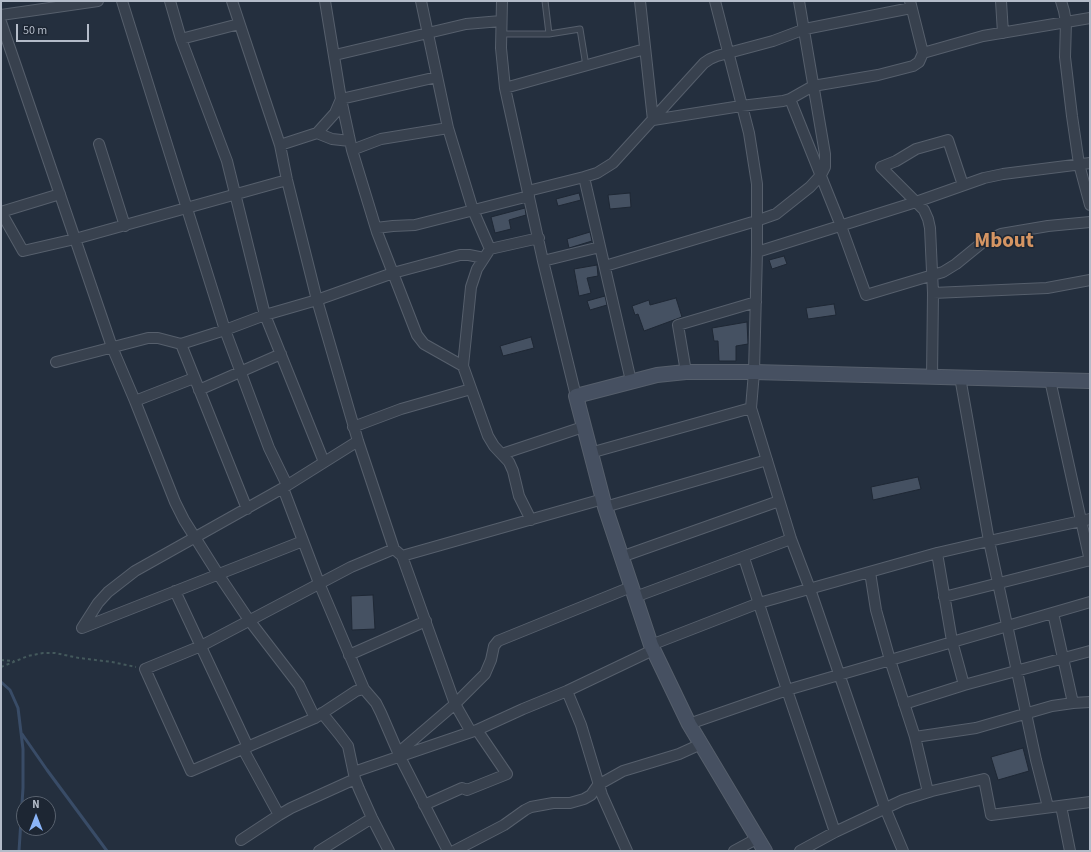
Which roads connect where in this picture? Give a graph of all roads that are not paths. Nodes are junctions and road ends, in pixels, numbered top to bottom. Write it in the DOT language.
graph roads {
  1 [pos="98,1"];
  2 [pos="122,1"];
  3 [pos="170,1"];
  4 [pos="232,1"];
  5 [pos="325,1"];
  6 [pos="421,1"];
  7 [pos="502,1"];
  8 [pos="544,1"];
  9 [pos="640,1"];
  10 [pos="714,1"];
  11 [pos="799,1"];
  12 [pos="1001,1"];
  13 [pos="1061,1"];
  14 [pos="911,4"];
  15 [pos="1,15"];
  16 [pos="1090,18"];
  17 [pos="501,21"];
  18 [pos="1,22"];
  19 [pos="1066,22"];
  20 [pos="239,24"];
  21 [pos="805,29"];
  22 [pos="427,32"];
  23 [pos="1002,33"];
  24 [pos="501,34"];
  25 [pos="549,34"];
  26 [pos="181,39"];
  27 [pos="645,49"];
  28 [pos="923,53"];
  29 [pos="728,54"];
  30 [pos="335,55"];
  31 [pos="586,66"];
  32 [pos="437,77"];
  33 [pos="813,86"];
  34 [pos="505,88"];
  35 [pos="341,99"];
  36 [pos="790,99"];
  37 [pos="741,106"];
  38 [pos="652,120"];
  39 [pos="448,128"];
  40 [pos="317,133"];
  41 [pos="99,144"];
  42 [pos="280,145"];
  43 [pos="351,146"];
  44 [pos="1090,163"];
  45 [pos="1079,164"];
  46 [pos="821,175"];
  47 [pos="584,177"];
  48 [pos="287,180"];
  49 [pos="963,185"];
  50 [pos="529,193"];
  51 [pos="60,194"];
  52 [pos="235,195"];
  53 [pos="916,202"];
  54 [pos="1090,205"];
  55 [pos="186,209"];
  56 [pos="473,210"];
  57 [pos="1,212"];
  58 [pos="756,221"];
  59 [pos="1090,222"];
  60 [pos="125,226"];
  61 [pos="841,226"];
  62 [pos="376,228"];
  63 [pos="539,238"];
  64 [pos="75,240"];
  65 [pos="600,247"];
  66 [pos="490,249"];
  67 [pos="757,252"];
  68 [pos="484,258"];
  69 [pos="543,261"];
  70 [pos="605,266"];
  71 [pos="393,273"];
  72 [pos="932,275"];
  73 [pos="1090,280"];
  74 [pos="933,293"];
  75 [pos="317,300"];
  76 [pos="756,302"];
  77 [pos="265,315"];
  78 [pos="225,330"];
  79 [pos="181,344"];
  80 [pos="112,347"];
  81 [pos="281,354"];
  82 [pos="56,362"];
  83 [pos="463,366"];
  84 [pos="241,372"];
  85 [pos="686,372"];
  86 [pos="754,372"];
  87 [pos="932,377"];
  88 [pos="194,378"];
  89 [pos="960,378"];
  90 [pos="1050,380"];
  91 [pos="631,381"];
  92 [pos="1090,381"];
  93 [pos="471,389"];
  94 [pos="199,390"];
  95 [pos="576,396"];
  96 [pos="136,401"];
  97 [pos="751,408"];
  98 [pos="353,427"];
  99 [pos="583,428"];
  100 [pos="358,441"];
  101 [pos="590,453"];
  102 [pos="502,454"];
  103 [pos="767,460"];
  104 [pos="324,462"];
  105 [pos="285,487"];
  106 [pos="779,501"];
  107 [pos="604,503"];
  108 [pos="248,509"];
  109 [pos="531,520"];
  110 [pos="1085,520"];
  111 [pos="196,538"];
  112 [pos="792,539"];
  113 [pos="989,540"];
  114 [pos="304,541"];
  115 [pos="394,549"];
  116 [pos="937,554"];
  117 [pos="402,556"];
  118 [pos="621,557"];
  119 [pos="744,558"];
  120 [pos="1090,561"];
  121 [pos="870,572"];
  122 [pos="218,574"];
  123 [pos="319,583"];
  124 [pos="999,583"];
  125 [pos="810,589"];
  126 [pos="175,592"];
  127 [pos="633,592"];
  128 [pos="944,597"];
  129 [pos="1090,602"];
  130 [pos="759,603"];
  131 [pos="1053,613"];
  132 [pos="249,620"];
  133 [pos="426,621"];
  134 [pos="1007,625"];
  135 [pos="952,642"];
  136 [pos="201,646"];
  137 [pos="652,648"];
  138 [pos="1090,651"];
  139 [pos="349,655"];
  140 [pos="1063,658"];
  141 [pos="890,660"];
  142 [pos="1016,671"];
  143 [pos="840,675"];
  144 [pos="964,685"];
  145 [pos="364,689"];
  146 [pos="787,690"];
  147 [pos="567,691"];
  148 [pos="1090,702"];
  149 [pos="1073,703"];
  150 [pos="455,704"];
  151 [pos="904,704"];
  152 [pos="1026,713"];
  153 [pos="319,715"];
  154 [pos="690,724"];
  155 [pos="474,731"];
  156 [pos="915,737"];
  157 [pos="701,744"];
  158 [pos="245,748"];
  159 [pos="399,755"];
  160 [pos="355,776"];
  161 [pos="598,785"];
  162 [pos="928,792"];
  163 [pos="1090,802"];
  164 [pos="424,805"];
  165 [pos="1061,806"];
  166 [pos="885,808"];
  167 [pos="1048,808"];
  168 [pos="279,815"];
  169 [pos="372,818"];
  170 [pos="835,832"];
  171 [pos="758,838"];
  172 [pos="241,840"];
  173 [pos="318,851"];
  174 [pos="389,851"];
  175 [pos="448,851"];
  176 [pos="454,851"];
  177 [pos="627,851"];
  178 [pos="734,851"];
  179 [pos="765,851"];
  180 [pos="800,851"];
  181 [pos="903,851"];
  182 [pos="1070,851"];
  1 -- 15 [label="street"];
  2 -- 55 [label="street"];
  3 -- 26 [label="street"];
  4 -- 20 [label="street"];
  5 -- 30 [label="street"];
  6 -- 22 [label="street"];
  7 -- 17 [label="street"];
  8 -- 25 [label="lane"];
  9 -- 27 [label="street"];
  10 -- 29 [label="street"];
  11 -- 21 [label="street"];
  12 -- 23 [label="street"];
  13 -- 19 [label="street"];
  14 -- 21 [label="street"];
  14 -- 28 [label="street"];
  16 -- 19 [label="street"];
  17 -- 22 [label="street"];
  17 -- 24 [label="street"];
  18 -- 51 [label="street"];
  19 -- 23 [label="street"];
  19 -- 45 [label="street"];
  20 -- 26 [label="street"];
  20 -- 42 [label="street"];
  21 -- 29 [label="street"];
  21 -- 33 [label="street"];
  22 -- 30 [label="street"];
  22 -- 32 [label="street"];
  23 -- 28 [label="street"];
  24 -- 25 [label="lane"];
  24 -- 34 [label="street"];
  25 -- 31 [label="lane"];
  26 -- 52 [label="street"];
  27 -- 31 [label="street"];
  27 -- 38 [label="street"];
  28 -- 33 [label="street"];
  29 -- 37 [label="street"];
  29 -- 38 [label="street"];
  30 -- 35 [label="street"];
  31 -- 34 [label="street"];
  32 -- 35 [label="street"];
  32 -- 39 [label="street"];
  33 -- 36 [label="street"];
  33 -- 46 [label="street"];
  34 -- 50 [label="street"];
  35 -- 40 [label="street"];
  35 -- 43 [label="street"];
  36 -- 37 [label="street"];
  36 -- 46 [label="street"];
  37 -- 38 [label="street"];
  37 -- 58 [label="street"];
  38 -- 47 [label="street"];
  39 -- 43 [label="street"];
  39 -- 56 [label="street"];
  40 -- 42 [label="street"];
  40 -- 43 [label="street"];
  41 -- 60 [label="street"];
  42 -- 48 [label="street"];
  43 -- 62 [label="street"];
  44 -- 45 [label="street"];
  45 -- 49 [label="street"];
  45 -- 54 [label="street"];
  46 -- 58 [label="street"];
  46 -- 61 [label="street"];
  47 -- 50 [label="street"];
  47 -- 65 [label="street"];
  48 -- 52 [label="street"];
  48 -- 75 [label="street"];
  49 -- 53 [label="street"];
  49 -- 53 [label="street"];
  50 -- 56 [label="street"];
  50 -- 63 [label="street"];
  51 -- 57 [label="street"];
  51 -- 64 [label="street"];
  52 -- 55 [label="street"];
  52 -- 77 [label="street"];
  53 -- 61 [label="street"];
  53 -- 72 [label="street"];
  55 -- 60 [label="street"];
  55 -- 78 [label="street"];
  56 -- 62 [label="street"];
  56 -- 66 [label="street"];
  57 -- 64 [label="street"];
  58 -- 67 [label="street"];
  58 -- 70 [label="street"];
  59 -- 72 [label="street"];
  60 -- 64 [label="street"];
  61 -- 67 [label="street"];
  61 -- 72 [label="street"];
  62 -- 71 [label="street"];
  63 -- 66 [label="street"];
  63 -- 69 [label="street"];
  64 -- 80 [label="street"];
  65 -- 69 [label="street"];
  65 -- 70 [label="street"];
  66 -- 68 [label="street"];
  67 -- 76 [label="street"];
  68 -- 71 [label="street"];
  68 -- 83 [label="street"];
  69 -- 95 [label="street"];
  70 -- 91 [label="street"];
  71 -- 75 [label="street"];
  71 -- 83 [label="street"];
  72 -- 74 [label="street"];
  73 -- 74 [label="street"];
  74 -- 87 [label="street"];
  75 -- 77 [label="street"];
  75 -- 98 [label="street"];
  76 -- 85 [label="street"];
  76 -- 86 [label="street"];
  77 -- 78 [label="street"];
  77 -- 81 [label="street"];
  78 -- 79 [label="street"];
  78 -- 84 [label="street"];
  79 -- 80 [label="street"];
  79 -- 88 [label="street"];
  80 -- 82 [label="street"];
  80 -- 96 [label="street"];
  81 -- 84 [label="street"];
  81 -- 104 [label="street"];
  83 -- 93 [label="street"];
  84 -- 94 [label="street"];
  84 -- 105 [label="street"];
  85 -- 86 [label="main road"];
  85 -- 91 [label="main road"];
  86 -- 87 [label="main road"];
  86 -- 97 [label="street"];
  87 -- 89 [label="main road"];
  88 -- 94 [label="street"];
  88 -- 96 [label="street"];
  89 -- 90 [label="main road"];
  89 -- 113 [label="street"];
  90 -- 92 [label="main road"];
  90 -- 110 [label="street"];
  91 -- 95 [label="main road"];
  93 -- 98 [label="street"];
  93 -- 102 [label="street"];
  94 -- 108 [label="street"];
  95 -- 99 [label="main road"];
  96 -- 111 [label="street"];
  97 -- 101 [label="street"];
  97 -- 103 [label="street"];
  98 -- 100 [label="street"];
  99 -- 101 [label="main road"];
  99 -- 102 [label="street"];
  100 -- 104 [label="street"];
  100 -- 115 [label="street"];
  101 -- 107 [label="main road"];
  102 -- 109 [label="street"];
  103 -- 106 [label="street"];
  103 -- 107 [label="street"];
  104 -- 105 [label="street"];
  105 -- 108 [label="street"];
  105 -- 114 [label="street"];
  106 -- 112 [label="street"];
  106 -- 118 [label="street"];
  107 -- 109 [label="street"];
  107 -- 118 [label="main road"];
  108 -- 111 [label="street"];
  109 -- 117 [label="street"];
  110 -- 113 [label="street"];
  110 -- 120 [label="street"];
  111 -- 122 [label="street"];
  111 -- 126 [label="street"];
  112 -- 119 [label="street"];
  112 -- 125 [label="street"];
  113 -- 116 [label="street"];
  113 -- 124 [label="street"];
  114 -- 122 [label="street"];
  114 -- 123 [label="street"];
  115 -- 117 [label="street"];
  115 -- 123 [label="street"];
  116 -- 121 [label="street"];
  116 -- 128 [label="street"];
  117 -- 133 [label="street"];
  118 -- 127 [label="main road"];
  119 -- 127 [label="street"];
  119 -- 130 [label="street"];
  120 -- 124 [label="street"];
  121 -- 125 [label="street"];
  121 -- 141 [label="street"];
  122 -- 126 [label="street"];
  122 -- 132 [label="street"];
  123 -- 132 [label="street"];
  123 -- 139 [label="street"];
  124 -- 128 [label="street"];
  124 -- 134 [label="street"];
  125 -- 130 [label="street"];
  125 -- 143 [label="street"];
  126 -- 136 [label="street"];
  127 -- 137 [label="main road"];
  127 -- 150 [label="street"];
  128 -- 135 [label="street"];
  129 -- 131 [label="street"];
  130 -- 137 [label="street"];
  130 -- 146 [label="street"];
  131 -- 134 [label="street"];
  131 -- 140 [label="street"];
  132 -- 136 [label="street"];
  132 -- 153 [label="street"];
  133 -- 139 [label="street"];
  133 -- 150 [label="street"];
  134 -- 135 [label="street"];
  134 -- 142 [label="street"];
  135 -- 141 [label="street"];
  135 -- 144 [label="street"];
  136 -- 158 [label="street"];
  136 -- 158 [label="street"];
  137 -- 147 [label="street"];
  137 -- 154 [label="main road"];
  138 -- 140 [label="street"];
  139 -- 145 [label="street"];
  140 -- 142 [label="street"];
  140 -- 149 [label="street"];
  141 -- 143 [label="street"];
  141 -- 151 [label="street"];
  142 -- 144 [label="street"];
  142 -- 152 [label="street"];
  143 -- 146 [label="street"];
  143 -- 166 [label="street"];
  144 -- 151 [label="street"];
  145 -- 153 [label="street"];
  145 -- 159 [label="street"];
  146 -- 154 [label="street"];
  146 -- 170 [label="street"];
  147 -- 155 [label="street"];
  147 -- 161 [label="street"];
  148 -- 149 [label="street"];
  149 -- 152 [label="street"];
  150 -- 155 [label="street"];
  150 -- 159 [label="street"];
  151 -- 156 [label="street"];
  152 -- 156 [label="street"];
  152 -- 167 [label="street"];
  153 -- 158 [label="street"];
  153 -- 160 [label="street"];
  154 -- 157 [label="main road"];
  155 -- 159 [label="street"];
  155 -- 164 [label="street"];
  156 -- 162 [label="street"];
  157 -- 161 [label="street"];
  157 -- 171 [label="main road"];
  158 -- 168 [label="street"];
  159 -- 160 [label="street"];
  159 -- 164 [label="street"];
  160 -- 168 [label="street"];
  160 -- 169 [label="street"];
  161 -- 176 [label="street"];
  161 -- 177 [label="street"];
  162 -- 166 [label="street"];
  162 -- 167 [label="street"];
  163 -- 165 [label="street"];
  164 -- 175 [label="street"];
  165 -- 167 [label="street"];
  165 -- 182 [label="street"];
  166 -- 170 [label="street"];
  166 -- 181 [label="street"];
  168 -- 172 [label="street"];
  169 -- 173 [label="street"];
  169 -- 174 [label="street"];
  170 -- 180 [label="street"];
  171 -- 178 [label="street"];
  171 -- 179 [label="main road"];
}
